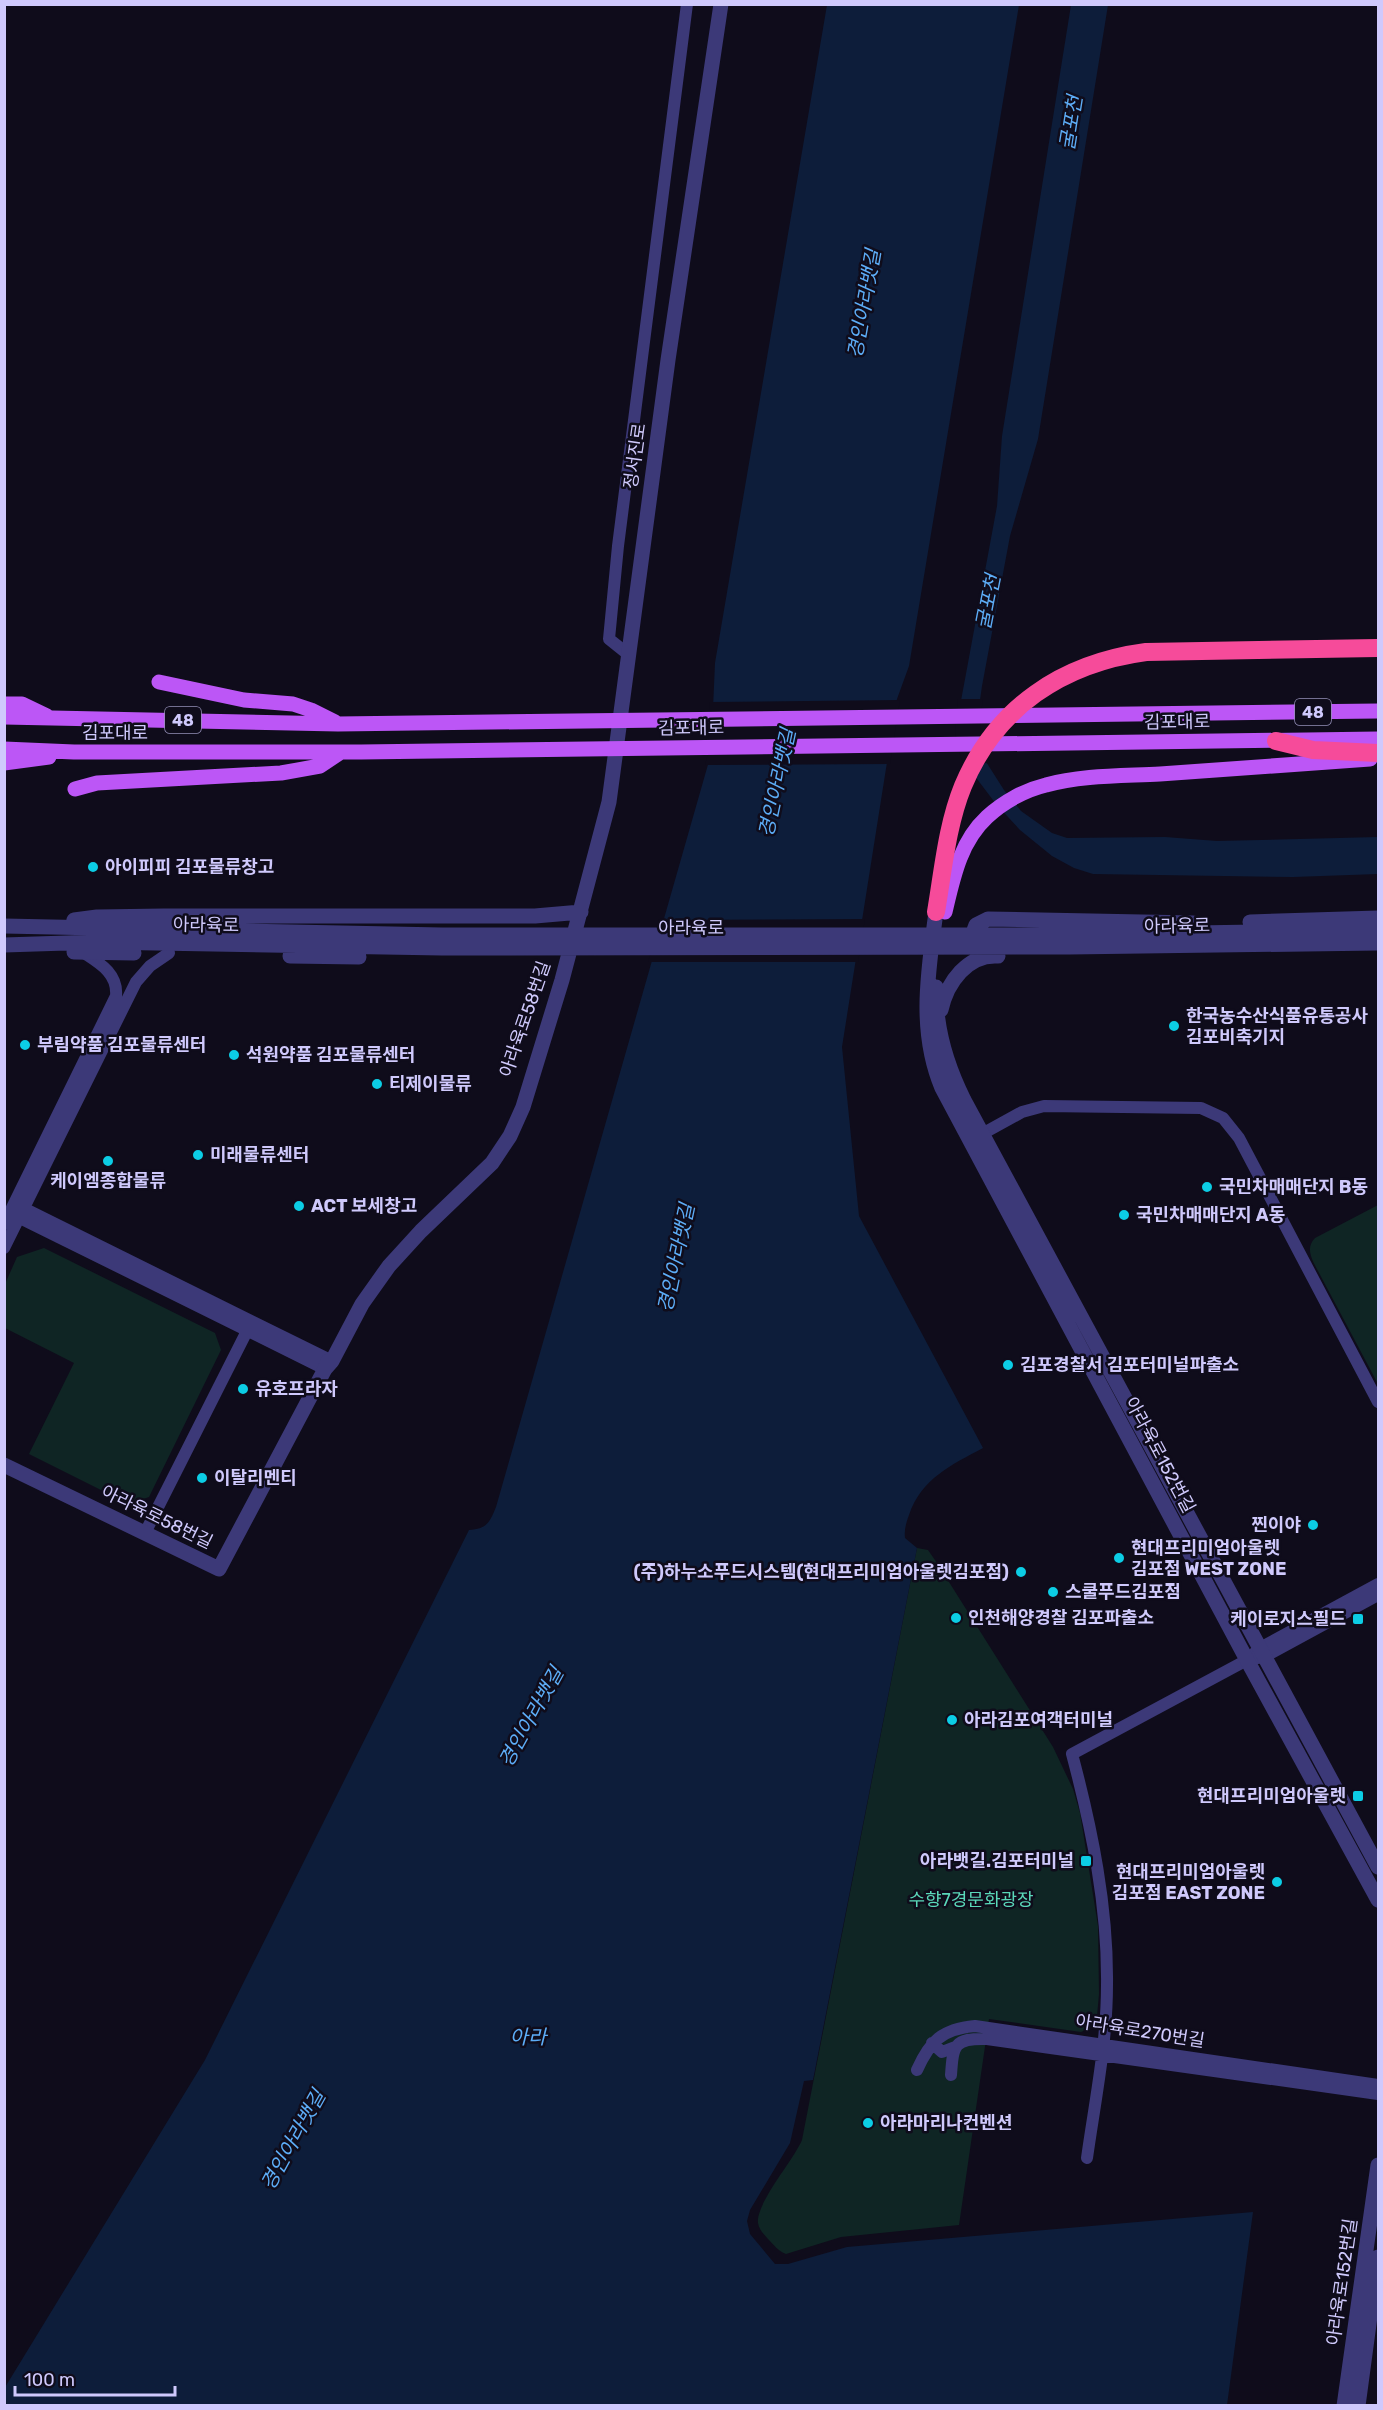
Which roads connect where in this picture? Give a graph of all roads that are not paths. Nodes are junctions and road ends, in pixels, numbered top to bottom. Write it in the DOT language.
graph roads {
  1 [pos="687,4"];
  2 [pos="721,4"];
  3 [pos="1378,648"];
  4 [pos="629,655"];
  5 [pos="159,682"];
  6 [pos="4,704"];
  7 [pos="1378,711"];
  8 [pos="4,717"];
  9 [pos="49,717"];
  10 [pos="338,724"];
  11 [pos="1378,739"];
  12 [pos="1276,741"];
  13 [pos="4,749"];
  14 [pos="74,752"];
  15 [pos="342,752"];
  16 [pos="1378,753"];
  17 [pos="1378,759"];
  18 [pos="4,763"];
  19 [pos="75,789"];
  20 [pos="581,912"];
  21 [pos="941,912"];
  22 [pos="535,916"];
  23 [pos="1378,918"];
  24 [pos="4,927"];
  25 [pos="26,927"];
  26 [pos="1378,930"];
  27 [pos="1068,941"];
  28 [pos="442,942"];
  29 [pos="1378,943"];
  30 [pos="4,945"];
  31 [pos="24,945"];
  32 [pos="84,953"];
  33 [pos="169,953"];
  34 [pos="1378,954"];
  35 [pos="536,956"];
  36 [pos="997,956"];
  37 [pos="566,958"];
  38 [pos="938,1022"];
  39 [pos="982,1134"];
  40 [pos="15,1213"];
  41 [pos="4,1248"];
  42 [pos="247,1331"];
  43 [pos="328,1363"];
  44 [pos="1378,1402"];
  45 [pos="4,1465"];
  46 [pos="145,1533"];
  47 [pos="1378,1584"];
  48 [pos="1378,1595"];
  49 [pos="1262,1653"];
  50 [pos="1246,1659"];
  51 [pos="1378,1865"];
  52 [pos="1363,1872"];
  53 [pos="1378,1900"];
  54 [pos="975,2026"];
  55 [pos="976,2039"];
  56 [pos="932,2043"];
  57 [pos="955,2047"];
  58 [pos="1102,2049"];
  59 [pos="917,2070"];
  60 [pos="951,2075"];
  61 [pos="1378,2085"];
  62 [pos="1378,2094"];
  63 [pos="1087,2158"];
  64 [pos="1378,2165"];
  65 [pos="1378,2257"];
  66 [pos="1344,2406"];
  67 [pos="1358,2406"];
  1 -- 4 [label="street"];
  2 -- 4 [label="street, 정서진로"];
  3 -- 21 [label="highway"];
  4 -- 20 [label="street, 정서진로"];
  5 -- 10 [label="main road"];
  6 -- 9 [label="main road"];
  7 -- 10 [label="main road, 김포대로 / 48"];
  8 -- 9 [label="main road, 김포대로 / 48"];
  9 -- 10 [label="main road, 김포대로 / 48"];
  11 -- 12 [label="main road, 김포대로 / 48"];
  12 -- 15 [label="main road, 김포대로 / 48"];
  12 -- 16 [label="highway"];
  13 -- 14 [label="main road, 김포대로 / 48"];
  14 -- 15 [label="main road, 김포대로 / 48"];
  14 -- 18 [label="main road"];
  15 -- 19 [label="main road"];
  17 -- 21 [label="main road"];
  20 -- 22 [label="street"];
  20 -- 37 [label="street, 아라육로58번길"];
  21 -- 38 [label="street, 아라육로152번길"];
  21 -- 50 [label="street, 아라육로152번길"];
  22 -- 25 [label="street"];
  22 -- 35 [label="street"];
  23 -- 36 [label="street"];
  24 -- 25 [label="street, 아라육로"];
  25 -- 28 [label="street, 아라육로"];
  26 -- 27 [label="street, 아라육로"];
  27 -- 28 [label="street, 아라육로"];
  27 -- 29 [label="street, 아라육로"];
  28 -- 31 [label="street, 아라육로"];
  30 -- 31 [label="street, 아라육로"];
  31 -- 32 [label="street"];
  32 -- 33 [label="street"];
  32 -- 40 [label="street"];
  33 -- 35 [label="street"];
  33 -- 40 [label="street"];
  34 -- 36 [label="street"];
  35 -- 37 [label="street"];
  36 -- 38 [label="street"];
  37 -- 43 [label="street, 아라육로58번길"];
  38 -- 39 [label="street, 아라육로152번길"];
  39 -- 44 [label="street"];
  39 -- 49 [label="street, 아라육로152번길"];
  40 -- 41 [label="street"];
  40 -- 42 [label="street"];
  40 -- 43 [label="street"];
  42 -- 43 [label="street"];
  42 -- 46 [label="street"];
  43 -- 46 [label="street, 아라육로58번길"];
  45 -- 46 [label="street, 아라육로58번길"];
  47 -- 49 [label="street"];
  48 -- 49 [label="street"];
  49 -- 50 [label="street"];
  49 -- 51 [label="street, 아라육로152번길"];
  50 -- 52 [label="street, 아라육로152번길"];
  50 -- 58 [label="street"];
  51 -- 52 [label="street"];
  52 -- 53 [label="street, 아라육로152번길"];
  54 -- 55 [label="street"];
  54 -- 56 [label="street, 아라육로270번길"];
  54 -- 58 [label="street, 아라육로270번길"];
  55 -- 57 [label="street, 아라육로270번길"];
  55 -- 58 [label="street, 아라육로270번길"];
  56 -- 57 [label="street"];
  56 -- 59 [label="street"];
  57 -- 60 [label="street"];
  58 -- 61 [label="street, 아라육로270번길"];
  58 -- 62 [label="street, 아라육로270번길"];
  58 -- 63 [label="street"];
  64 -- 66 [label="street, 아라육로152번길"];
  65 -- 67 [label="street, 아라육로152번길"];
}
